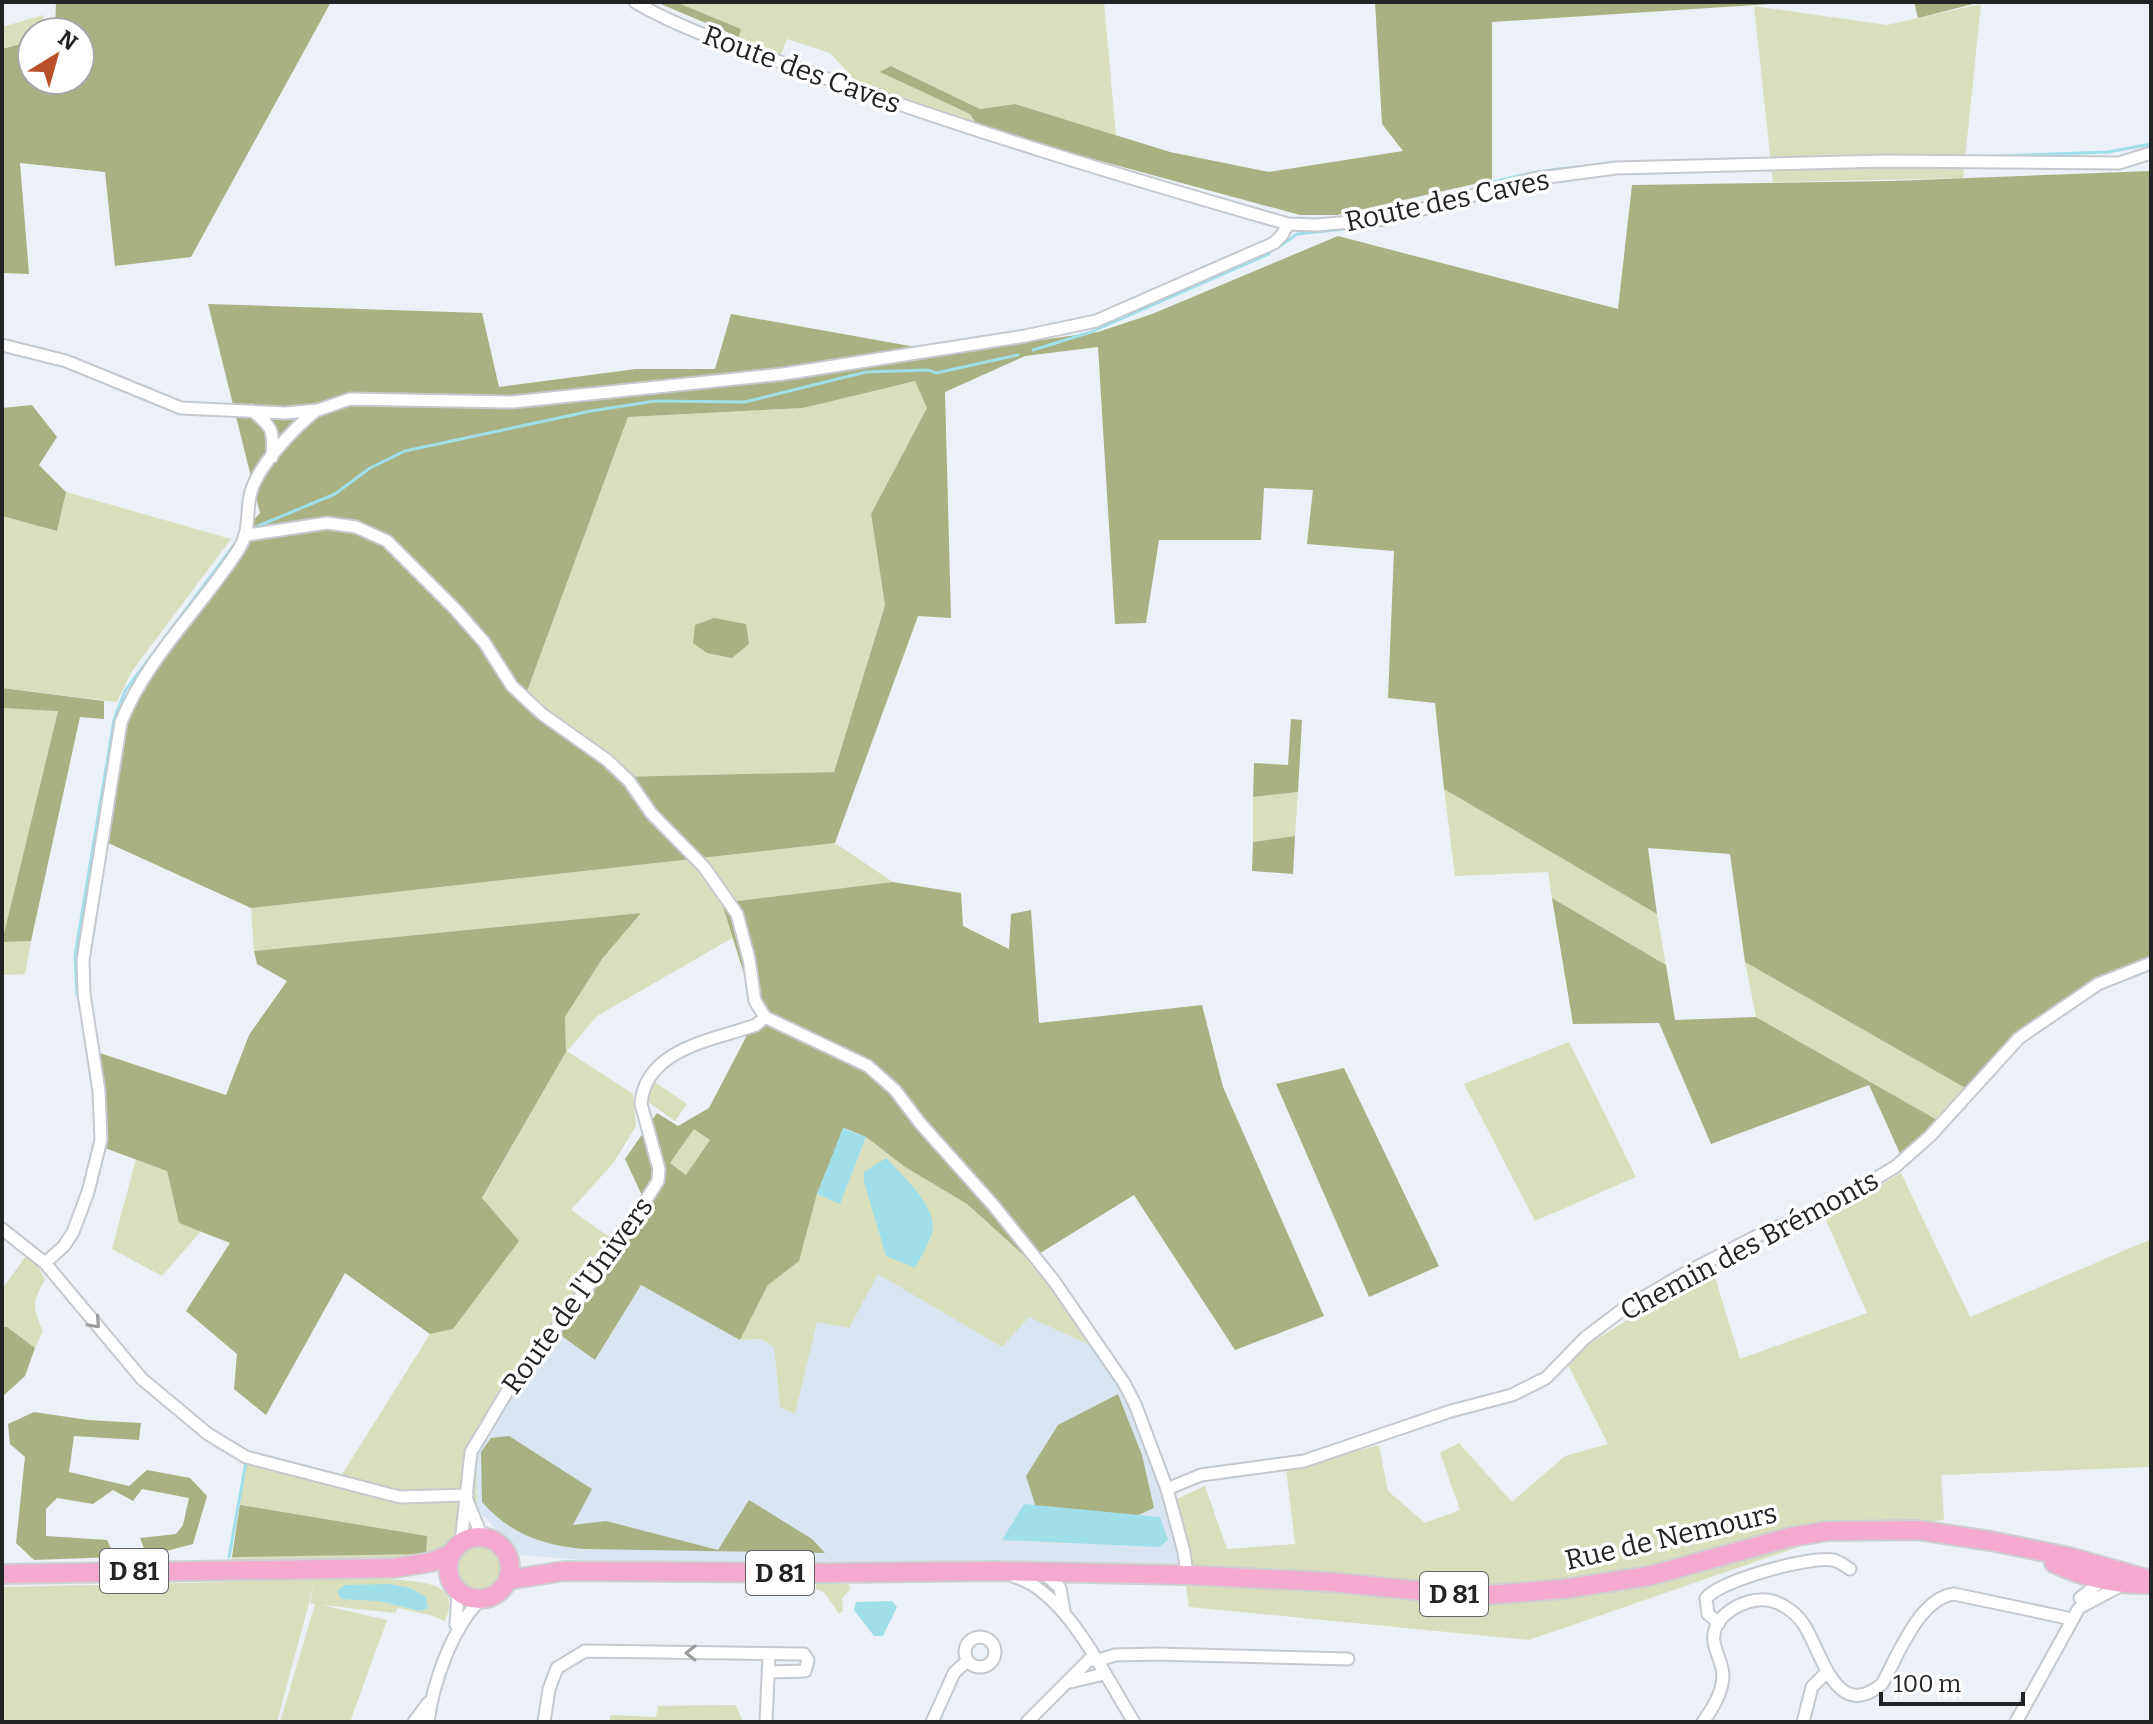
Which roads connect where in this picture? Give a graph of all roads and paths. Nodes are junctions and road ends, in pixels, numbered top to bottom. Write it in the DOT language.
graph roads {
  1 [pos="635,2"];
  2 [pos="2151,153"];
  3 [pos="1288,224"];
  4 [pos="2,345"];
  5 [pos="318,410"];
  6 [pos="252,411"];
  7 [pos="272,457"];
  8 [pos="247,535"];
  9 [pos="2150,965"];
  10 [pos="765,1017"];
  11 [pos="2,1229"];
  12 [pos="45,1263"];
  13 [pos="1167,1489"];
  14 [pos="467,1497"];
  15 [pos="482,1537"];
  16 [pos="456,1549"];
  17 [pos="2023,1549"];
  18 [pos="509,1558"];
  19 [pos="394,1568"];
  20 [pos="1850,1569"];
  21 [pos="564,1571"];
  22 [pos="2073,1571"];
  23 [pos="1075,1573"];
  24 [pos="2,1574"];
  25 [pos="1187,1575"];
  26 [pos="508,1580"];
  27 [pos="1042,1580"];
  28 [pos="2112,1582"];
  29 [pos="2151,1582"];
  30 [pos="454,1586"];
  31 [pos="1060,1588"];
  32 [pos="480,1600"];
  33 [pos="2080,1603"];
  34 [pos="1064,1612"];
  35 [pos="2072,1619"];
  36 [pos="1719,1623"];
  37 [pos="455,1633"];
  38 [pos="769,1654"];
  39 [pos="1094,1658"];
  40 [pos="1348,1659"];
  41 [pos="967,1661"];
  42 [pos="769,1672"];
  43 [pos="1826,1673"];
  44 [pos="1104,1674"];
  45 [pos="1065,1683"];
  46 [pos="431,1699"];
  47 [pos="414,1722"];
  48 [pos="428,1722"];
  49 [pos="544,1722"];
  50 [pos="766,1722"];
  51 [pos="932,1722"];
  52 [pos="1027,1722"];
  53 [pos="1134,1722"];
  54 [pos="1703,1722"];
  55 [pos="1803,1722"];
  56 [pos="2016,1722"];
  1 -- 3 [label="street, Route des Caves"];
  2 -- 3 [label="street, Route des Caves"];
  3 -- 5 [label="street"];
  4 -- 6 [label="street"];
  5 -- 6 [label="street"];
  5 -- 7 [label="street"];
  6 -- 7 [label="street"];
  7 -- 8 [label="street"];
  8 -- 10 [label="street"];
  8 -- 12 [label="street"];
  9 -- 13 [label="street, Chemin des Brémonts"];
  10 -- 13 [label="street"];
  10 -- 14 [label="street, Route de l'Univers"];
  11 -- 12 [label="street"];
  12 -- 14 [label="street, one-way"];
  13 -- 25 [label="street"];
  14 -- 15 [label="street, Route de l'Univers"];
  14 -- 16 [label="street, Route de l'Univers"];
  15 -- 16 [label="main road"];
  15 -- 18 [label="main road"];
  16 -- 19 [label="main road, D 81"];
  16 -- 30 [label="main road"];
  17 -- 22 [label="main road, D 81"];
  17 -- 25 [label="main road, Rue de Nemours / D 81"];
  17 -- 28 [label="main road, Rue de Nemours / D 81"];
  18 -- 21 [label="main road, D 81"];
  18 -- 26 [label="main road"];
  19 -- 24 [label="main road, D 81"];
  19 -- 30 [label="main road, D 81"];
  20 -- 36 [label="street"];
  21 -- 26 [label="main road, D 81"];
  21 -- 27 [label="main road, Rue de Nemours / D 81"];
  22 -- 28 [label="main road, D 81"];
  22 -- 33 [label="street"];
  23 -- 25 [label="main road, Rue de Nemours / D 81"];
  23 -- 27 [label="main road, Rue de Nemours / D 81"];
  23 -- 31 [label="street"];
  26 -- 32 [label="main road"];
  27 -- 31 [label="street"];
  27 -- 34 [label="street"];
  28 -- 29 [label="main road, D 81"];
  28 -- 33 [label="street"];
  30 -- 32 [label="main road"];
  30 -- 37 [label="street"];
  31 -- 34 [label="street"];
  32 -- 37 [label="street"];
  33 -- 35 [label="street"];
  34 -- 39 [label="street"];
  35 -- 43 [label="street"];
  35 -- 56 [label="street"];
  36 -- 43 [label="street"];
  36 -- 54 [label="street"];
  37 -- 46 [label="street"];
  38 -- 42 [label="street"];
  38 -- 42 [label="street"];
  38 -- 49 [label="street, one-way"];
  39 -- 40 [label="street"];
  39 -- 44 [label="street"];
  39 -- 45 [label="street"];
  41 -- 51 [label="street"];
  42 -- 50 [label="street"];
  43 -- 55 [label="street"];
  44 -- 45 [label="street"];
  44 -- 53 [label="street"];
  45 -- 52 [label="street"];
  46 -- 47 [label="street"];
  46 -- 48 [label="street"];
}
